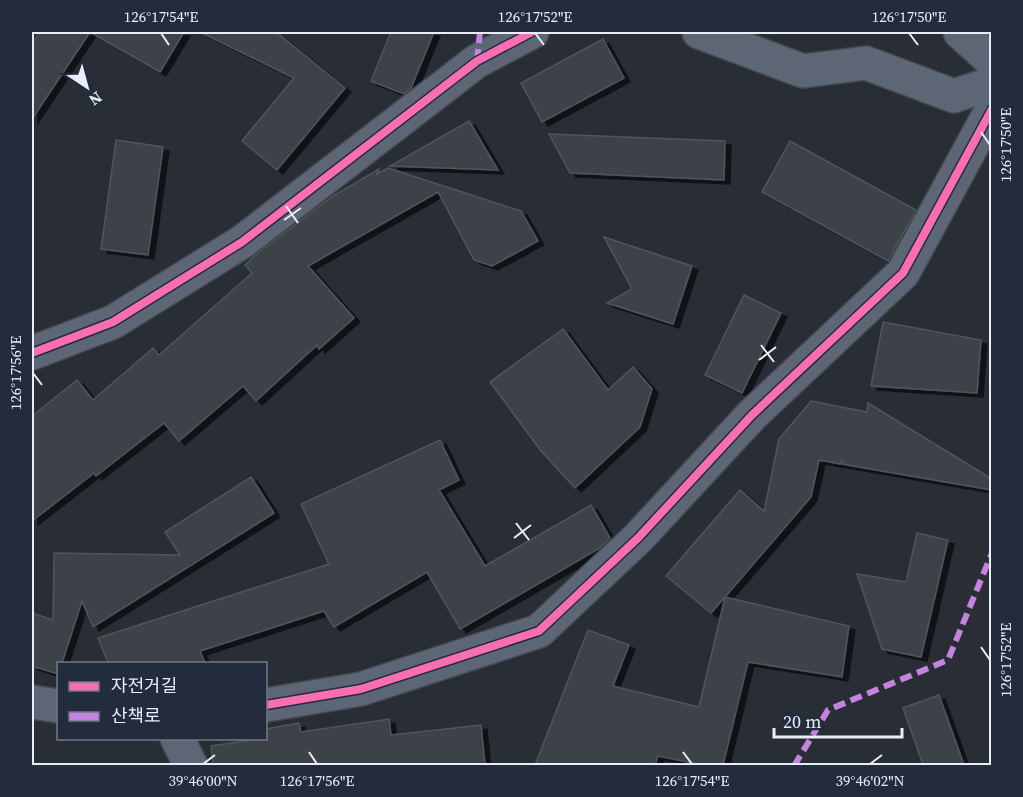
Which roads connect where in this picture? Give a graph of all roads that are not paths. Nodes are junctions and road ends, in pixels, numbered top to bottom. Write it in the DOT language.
graph roads {
  1 [pos="532,32"];
  2 [pos="699,32"];
  3 [pos="960,32"];
  4 [pos="992,61"];
  5 [pos="992,83"];
  6 [pos="992,110"];
  7 [pos="32,353"];
  8 [pos="32,702"];
  9 [pos="267,705"];
  10 [pos="57,706"];
  11 [pos="178,740"];
  12 [pos="191,765"];
  1 -- 7 [label="street"];
  2 -- 5 [label="street"];
  3 -- 4 [label="street"];
  6 -- 9 [label="street"];
  8 -- 10 [label="street"];
  11 -- 12 [label="street"];
}
